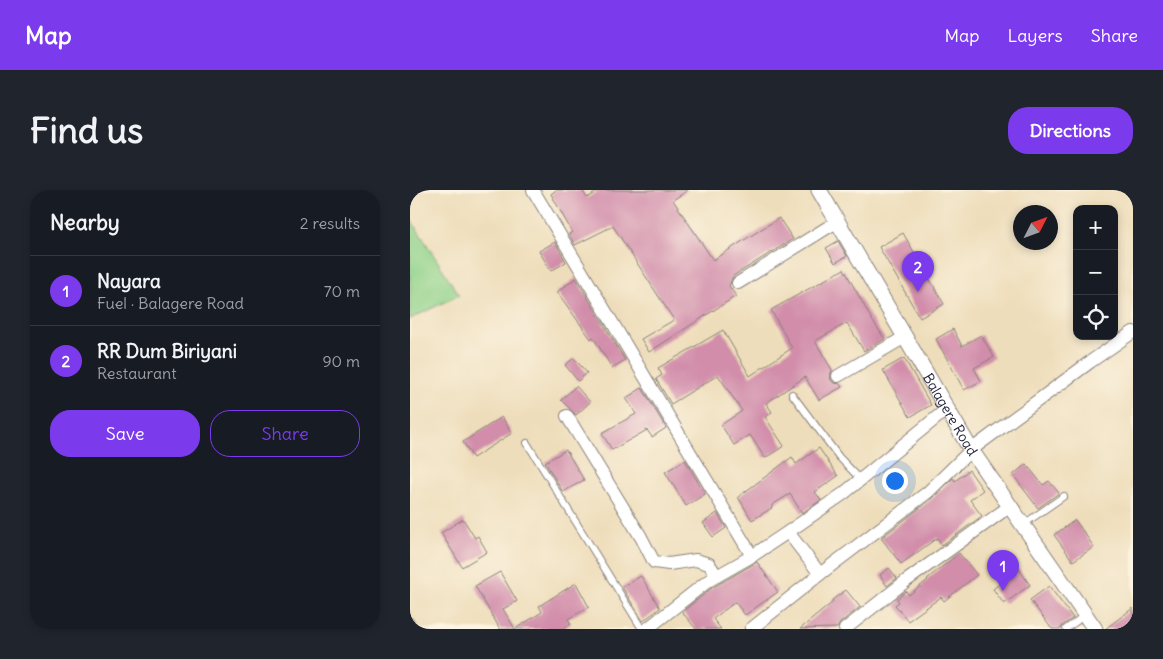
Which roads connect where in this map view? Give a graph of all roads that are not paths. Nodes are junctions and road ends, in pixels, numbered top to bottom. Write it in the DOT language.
graph roads {
  1 [pos="532,190"];
  2 [pos="819,190"];
  3 [pos="838,222"];
  4 [pos="738,283"];
  5 [pos="1133,332"];
  6 [pos="905,337"];
  7 [pos="838,376"];
  8 [pos="792,394"];
  9 [pos="947,409"];
  10 [pos="567,416"];
  11 [pos="527,443"];
  12 [pos="971,450"];
  13 [pos="861,480"];
  14 [pos="1064,496"];
  15 [pos="1010,506"];
  16 [pos="1023,525"];
  17 [pos="788,532"];
  18 [pos="752,556"];
  19 [pos="820,574"];
  20 [pos="717,576"];
  21 [pos="1085,614"];
  22 [pos="410,621"];
  23 [pos="649,628"];
  24 [pos="415,629"];
  25 [pos="751,629"];
  26 [pos="845,629"];
  27 [pos="1066,629"];
  28 [pos="1095,629"];
  1 -- 18 [label="street"];
  2 -- 3 [label="street, Balagere Road"];
  3 -- 4 [label="street"];
  3 -- 6 [label="street, Balagere Road"];
  5 -- 12 [label="street"];
  6 -- 7 [label="street"];
  6 -- 9 [label="street, Balagere Road"];
  8 -- 13 [label="lane"];
  9 -- 12 [label="street, Balagere Road"];
  9 -- 13 [label="street"];
  10 -- 20 [label="street"];
  11 -- 23 [label="lane"];
  12 -- 15 [label="street, Balagere Road"];
  12 -- 19 [label="street"];
  13 -- 17 [label="street"];
  14 -- 16 [label="lane"];
  15 -- 16 [label="street, Balagere Road"];
  15 -- 26 [label="street"];
  16 -- 21 [label="street, Balagere Road"];
  17 -- 18 [label="street"];
  17 -- 19 [label="street"];
  18 -- 20 [label="street"];
  19 -- 25 [label="street"];
  20 -- 23 [label="street"];
  21 -- 27 [label="lane"];
  21 -- 28 [label="street, Balagere Road"];
  22 -- 24 [label="lane"];
}
